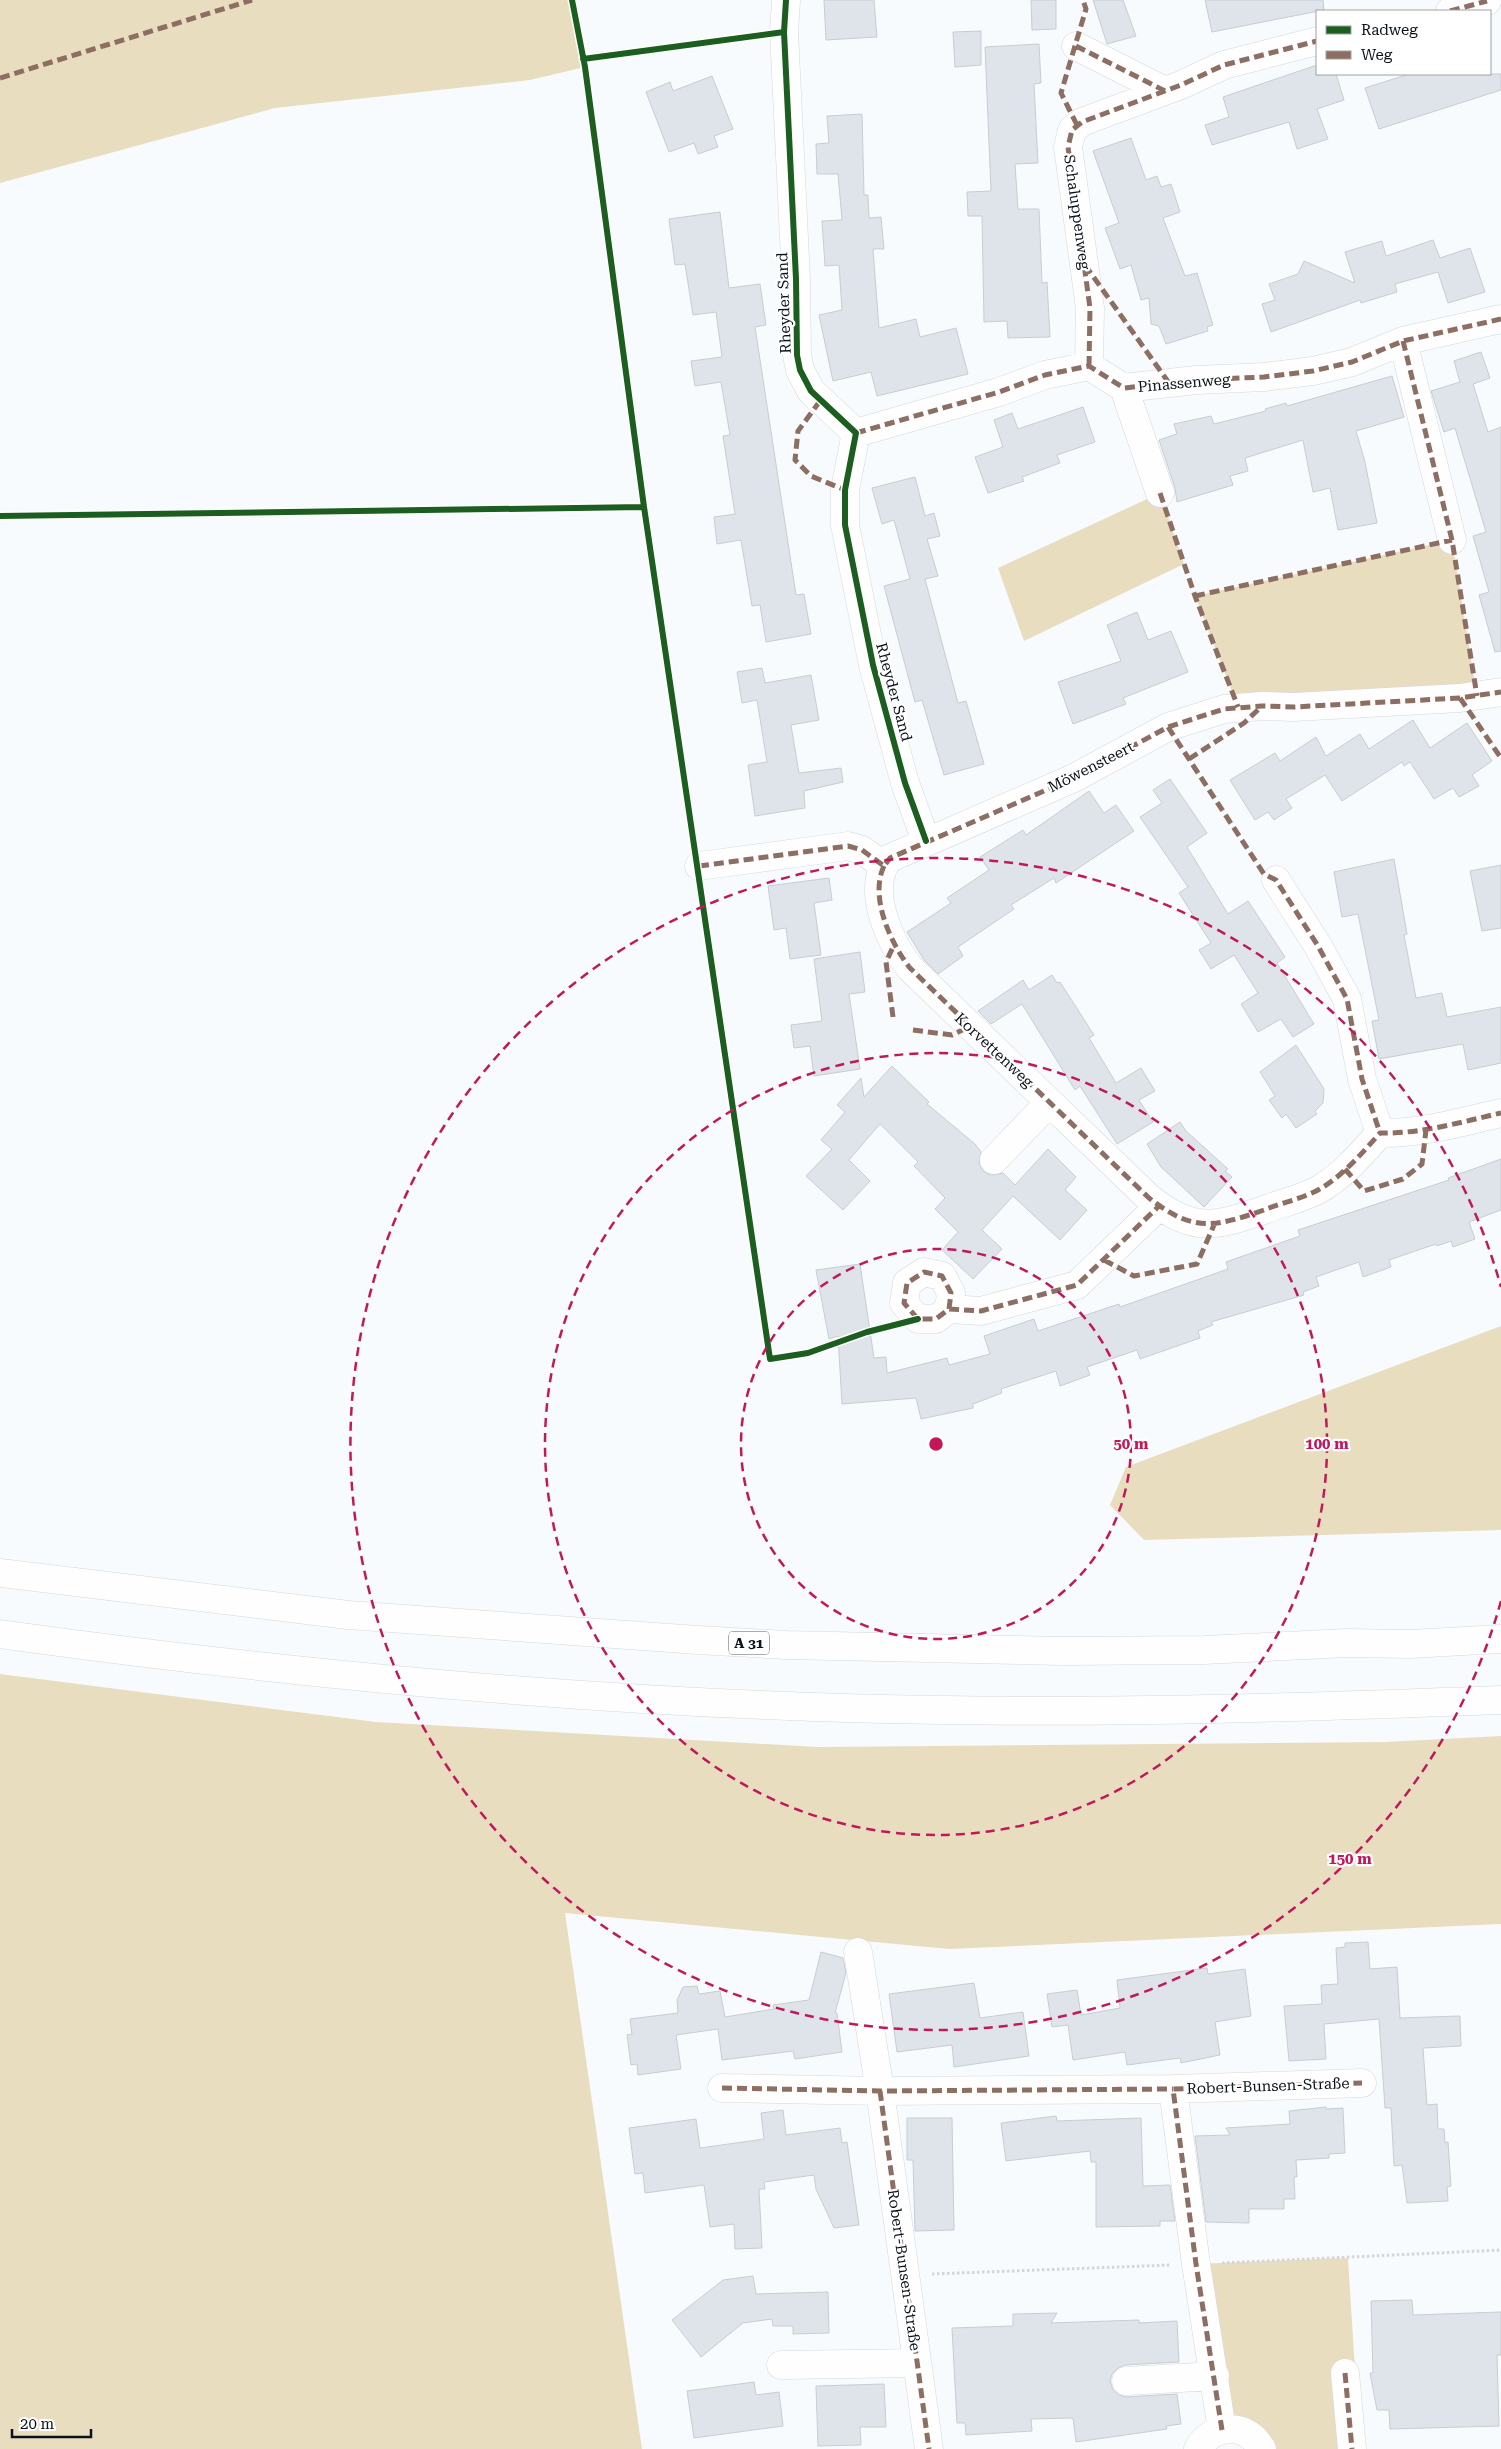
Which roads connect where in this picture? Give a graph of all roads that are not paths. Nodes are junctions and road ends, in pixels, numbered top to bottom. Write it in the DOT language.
graph roads {
  1 [pos="786,0"];
  2 [pos="1487,0"];
  3 [pos="1492,0"];
  4 [pos="1453,10"];
  5 [pos="1316,41"];
  6 [pos="1076,46"];
  7 [pos="1165,91"];
  8 [pos="1501,319"];
  9 [pos="1403,341"];
  10 [pos="1089,366"];
  11 [pos="1124,388"];
  12 [pos="856,433"];
  13 [pos="1160,493"];
  14 [pos="1452,540"];
  15 [pos="1501,692"];
  16 [pos="926,841"];
  17 [pos="699,866"];
  18 [pos="884,866"];
  19 [pos="1276,880"];
  20 [pos="1049,1103"];
  21 [pos="1501,1113"];
  22 [pos="1380,1133"];
  23 [pos="994,1160"];
  24 [pos="1159,1206"];
  25 [pos="949,1309"];
  26 [pos="0,1573"];
  27 [pos="0,1634"];
  28 [pos="1501,1639"];
  29 [pos="1501,1700"];
  30 [pos="858,1952"];
  31 [pos="1362,2083"];
  32 [pos="722,2088"];
  33 [pos="1173,2089"];
  34 [pos="880,2091"];
  35 [pos="917,2363"];
  36 [pos="782,2365"];
  37 [pos="1345,2373"];
  38 [pos="1215,2376"];
  39 [pos="1126,2381"];
  40 [pos="1222,2430"];
  41 [pos="929,2449"];
  42 [pos="1198,2449"];
  43 [pos="1262,2449"];
  44 [pos="1352,2449"];
  1 -- 12 [label="main road, Rheyder Sand"];
  2 -- 3 [label="main road"];
  2 -- 4 [label="main road"];
  5 -- 7 [label="main road, Schaluppenweg"];
  6 -- 7 [label="main road"];
  7 -- 10 [label="main road, Schaluppenweg"];
  8 -- 9 [label="main road, Pinassenweg"];
  9 -- 11 [label="main road, Pinassenweg"];
  9 -- 14 [label="main road"];
  10 -- 11 [label="main road, Pinassenweg"];
  10 -- 12 [label="main road"];
  11 -- 13 [label="main road"];
  12 -- 16 [label="main road, Rheyder Sand"];
  15 -- 16 [label="main road, Möwensteert"];
  16 -- 18 [label="main road, Möwensteert"];
  17 -- 18 [label="main road"];
  18 -- 20 [label="main road, Korvettenweg"];
  19 -- 22 [label="main road"];
  20 -- 23 [label="main road"];
  20 -- 24 [label="main road, Korvettenweg"];
  21 -- 22 [label="main road"];
  22 -- 24 [label="main road, Korvettenweg"];
  24 -- 25 [label="main road"];
  26 -- 28 [label="main road, A 31"];
  27 -- 29 [label="main road"];
  30 -- 34 [label="main road"];
  31 -- 33 [label="main road, Robert-Bunsen-Straße"];
  32 -- 34 [label="main road, Robert-Bunsen-Straße"];
  33 -- 34 [label="main road, Robert-Bunsen-Straße"];
  33 -- 38 [label="main road, Robert-Bunsen-Straße"];
  34 -- 35 [label="main road, Robert-Bunsen-Straße"];
  35 -- 36 [label="main road"];
  35 -- 41 [label="main road, Robert-Bunsen-Straße"];
  37 -- 44 [label="main road"];
  38 -- 39 [label="main road"];
  38 -- 40 [label="main road, Robert-Bunsen-Straße"];
  40 -- 42 [label="main road"];
  40 -- 43 [label="main road"];
}
